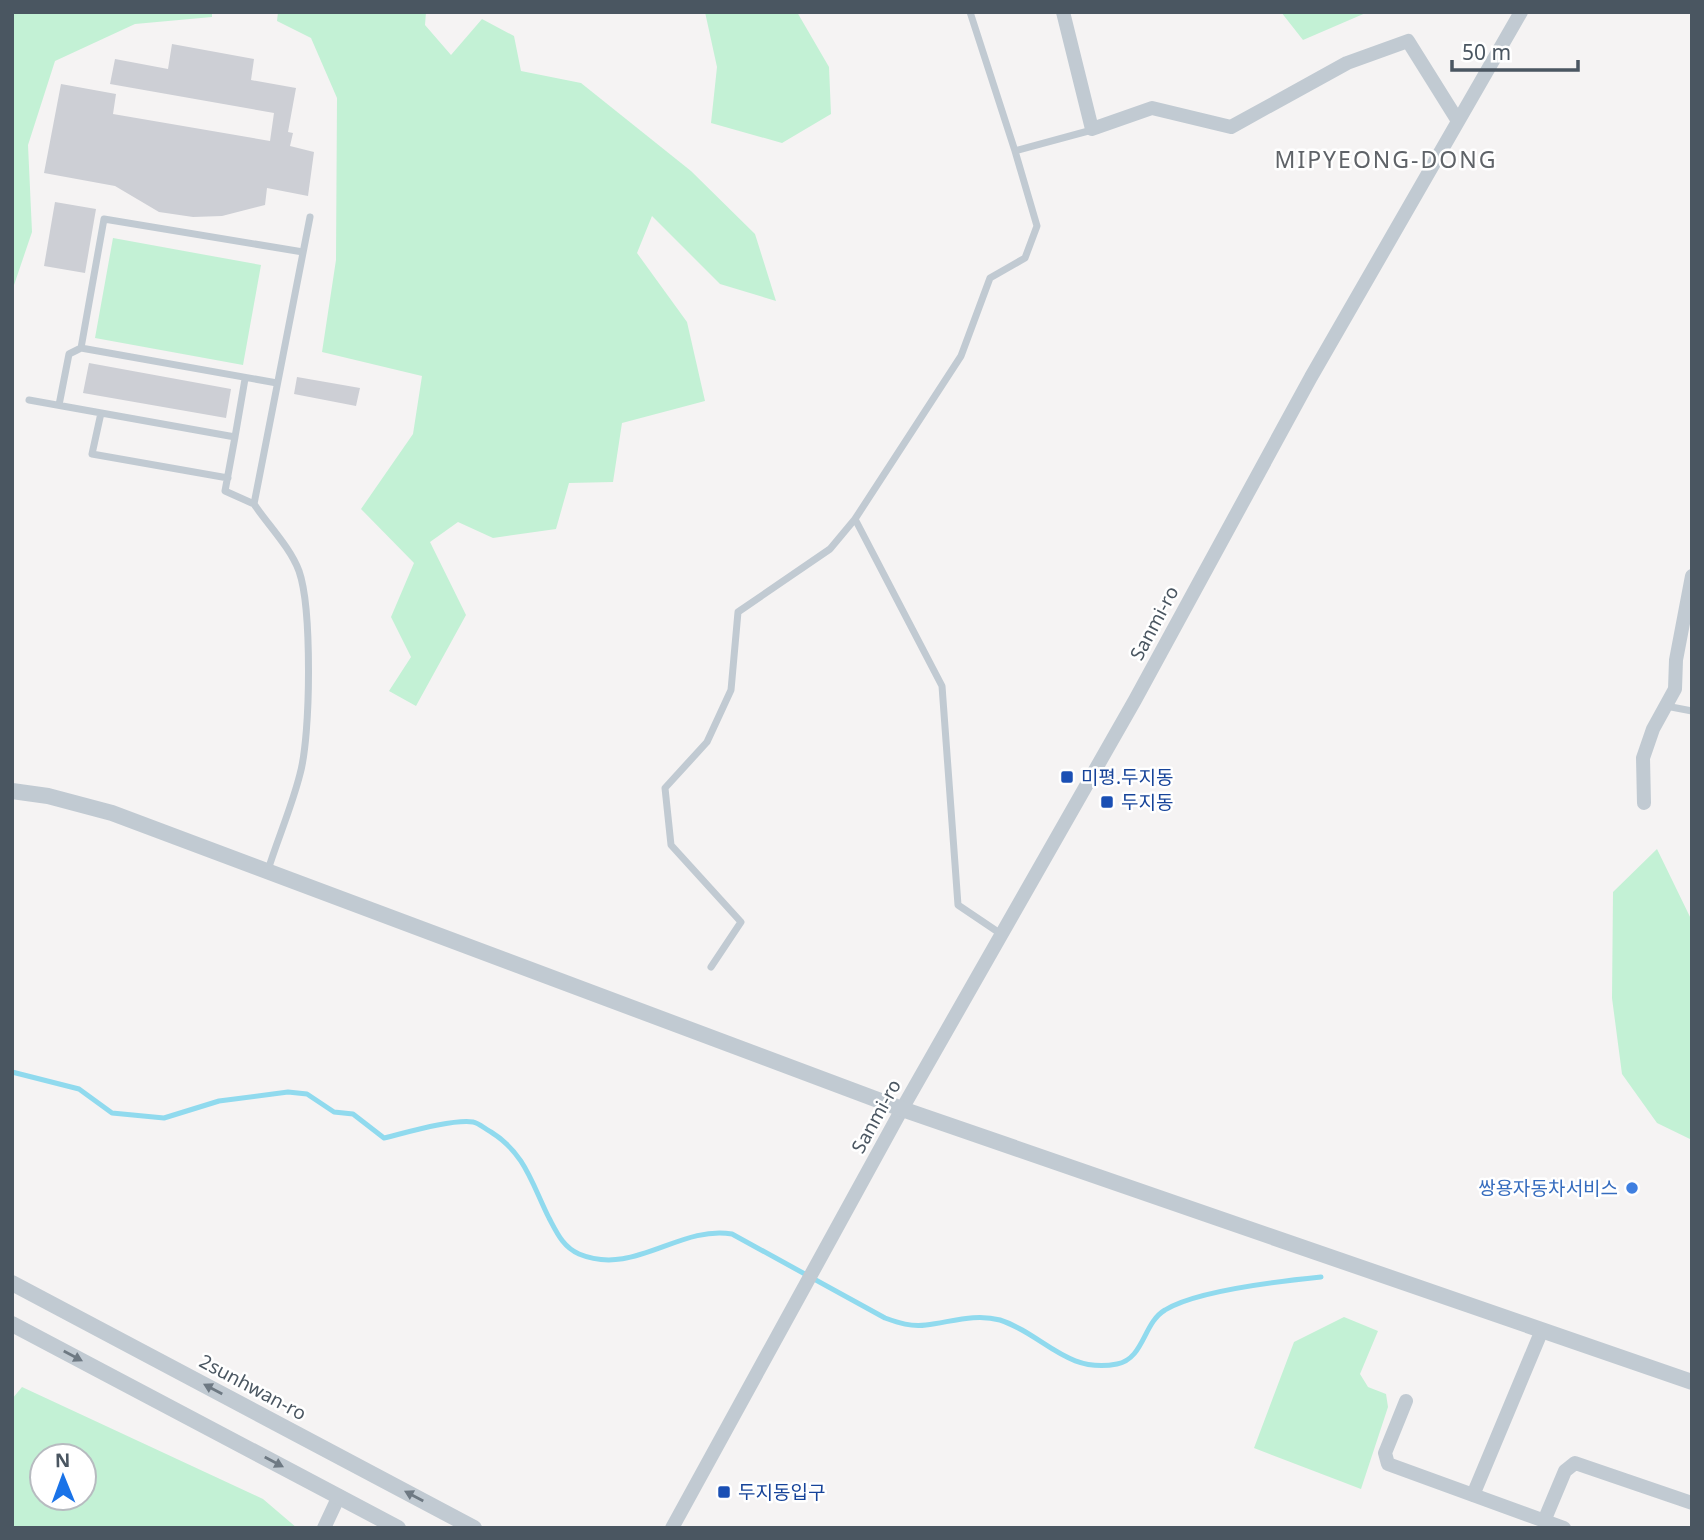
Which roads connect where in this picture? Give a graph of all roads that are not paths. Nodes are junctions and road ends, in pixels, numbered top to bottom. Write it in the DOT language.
graph roads {
  1 [pos="970,12"];
  2 [pos="1063,12"];
  3 [pos="1521,12"];
  4 [pos="1458,121"];
  5 [pos="1092,130"];
  6 [pos="1015,151"];
  7 [pos="310,217"];
  8 [pos="303,252"];
  9 [pos="81,348"];
  10 [pos="245,379"];
  11 [pos="277,383"];
  12 [pos="29,400"];
  13 [pos="59,405"];
  14 [pos="101,413"];
  15 [pos="235,437"];
  16 [pos="228,478"];
  17 [pos="254,504"];
  18 [pos="855,519"];
  19 [pos="1692,576"];
  20 [pos="1666,706"];
  21 [pos="1692,711"];
  22 [pos="12,791"];
  23 [pos="1644,803"];
  24 [pos="267,871"];
  25 [pos="1001,934"];
  26 [pos="711,968"];
  27 [pos="902,1109"];
  28 [pos="12,1283"];
  29 [pos="12,1324"];
  30 [pos="1542,1330"];
  31 [pos="1692,1382"];
  32 [pos="1406,1401"];
  33 [pos="1473,1495"];
  34 [pos="339,1496"];
  35 [pos="1692,1503"];
  36 [pos="1544,1521"];
  37 [pos="324,1528"];
  38 [pos="398,1528"];
  39 [pos="474,1528"];
  40 [pos="672,1528"];
  41 [pos="1563,1528"];
  1 -- 6 [label="lane"];
  2 -- 5 [label="street"];
  3 -- 4 [label="street, Sanmi-ro"];
  4 -- 5 [label="street"];
  4 -- 25 [label="street, Sanmi-ro"];
  5 -- 6 [label="lane"];
  6 -- 18 [label="lane"];
  7 -- 8 [label="lane"];
  8 -- 9 [label="lane"];
  8 -- 11 [label="lane"];
  9 -- 10 [label="lane"];
  9 -- 13 [label="lane"];
  10 -- 11 [label="lane"];
  10 -- 15 [label="lane"];
  11 -- 17 [label="lane"];
  12 -- 13 [label="lane"];
  13 -- 14 [label="lane"];
  14 -- 15 [label="lane"];
  14 -- 16 [label="lane"];
  15 -- 16 [label="lane"];
  16 -- 17 [label="lane"];
  17 -- 24 [label="lane"];
  18 -- 25 [label="lane"];
  18 -- 26 [label="lane"];
  19 -- 20 [label="street"];
  20 -- 21 [label="lane"];
  20 -- 23 [label="street"];
  22 -- 24 [label="street"];
  24 -- 27 [label="street"];
  25 -- 27 [label="street, Sanmi-ro"];
  27 -- 30 [label="street"];
  27 -- 40 [label="street, Sanmi-ro"];
  39 -- 28 [label="street, 2sunhwan-ro, one-way"];
  29 -- 34 [label="street, one-way"];
  30 -- 31 [label="street"];
  30 -- 33 [label="street"];
  32 -- 33 [label="street"];
  33 -- 36 [label="street"];
  34 -- 37 [label="street"];
  34 -- 38 [label="street"];
  35 -- 36 [label="street"];
  36 -- 41 [label="street"];
}
